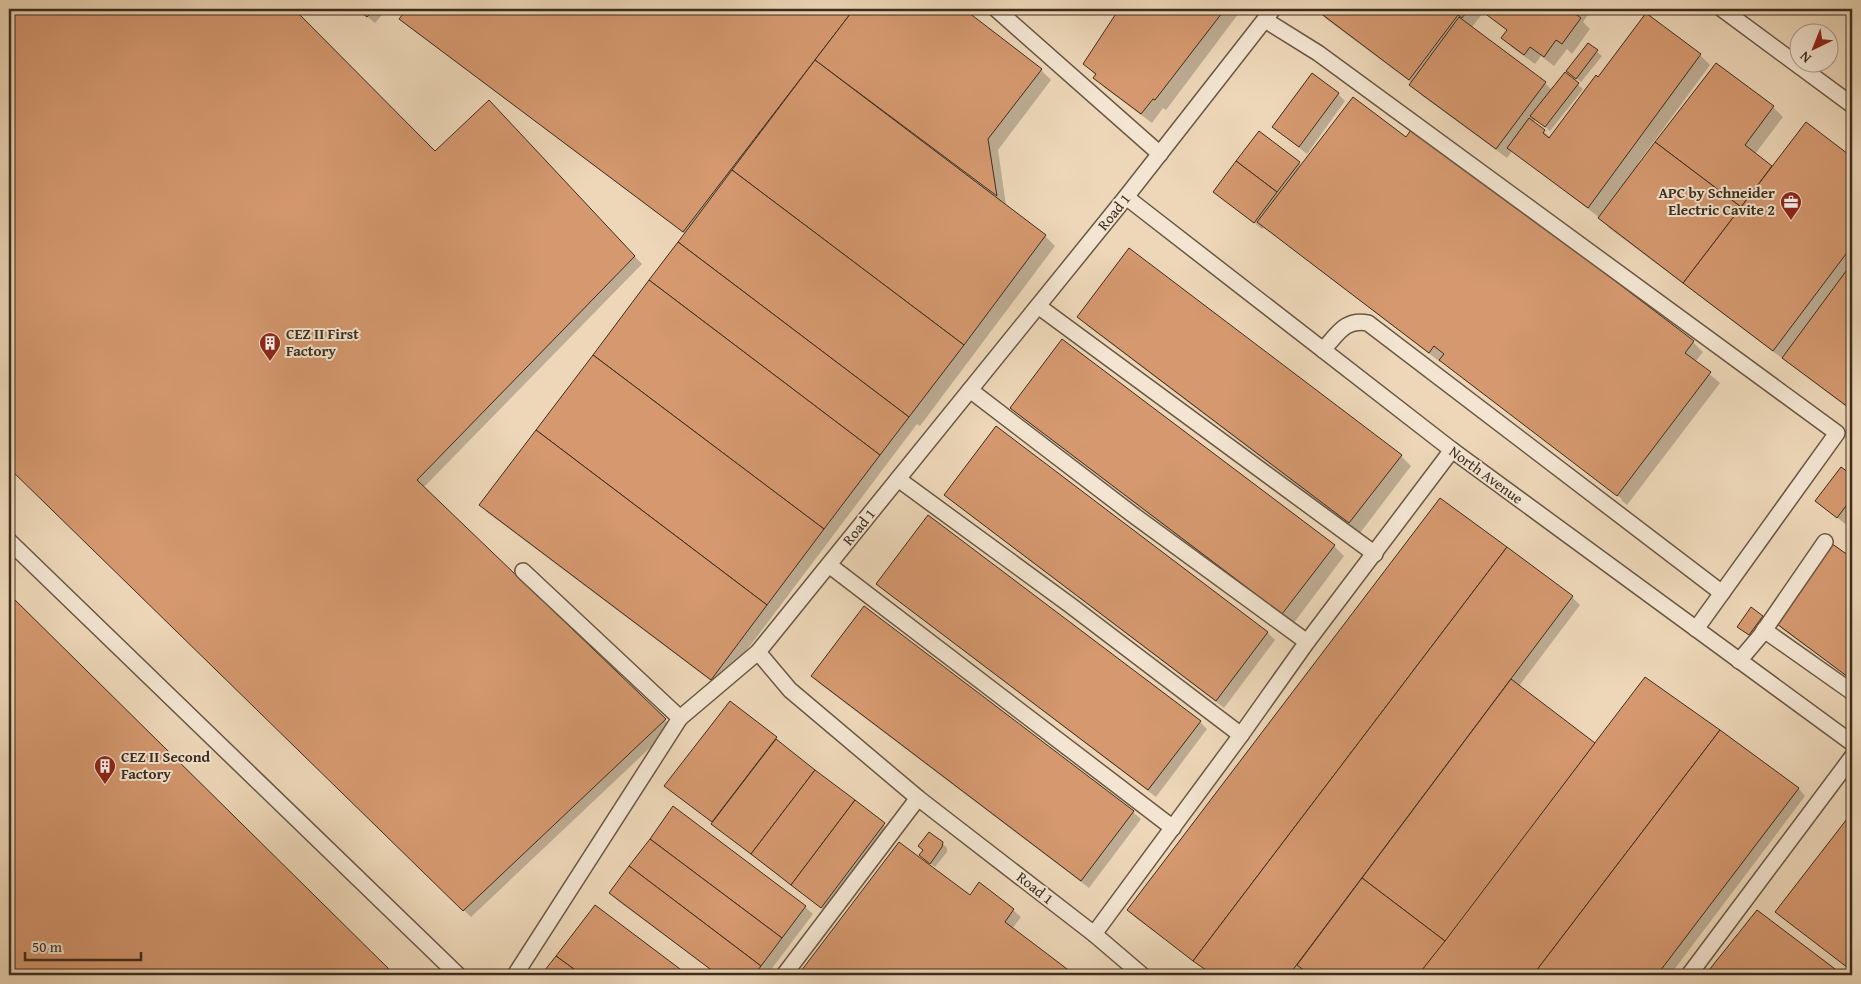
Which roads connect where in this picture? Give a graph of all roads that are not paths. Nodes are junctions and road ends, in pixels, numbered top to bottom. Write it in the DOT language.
graph roads {
  1 [pos="996,9"];
  2 [pos="1722,9"];
  3 [pos="1269,14"];
  4 [pos="1852,104"];
  5 [pos="1160,154"];
  6 [pos="1126,197"];
  7 [pos="1038,306"];
  8 [pos="1323,350"];
  9 [pos="970,390"];
  10 [pos="1452,450"];
  11 [pos="898,479"];
  12 [pos="9,542"];
  13 [pos="1825,542"];
  14 [pos="1375,554"];
  15 [pos="829,565"];
  16 [pos="523,571"];
  17 [pos="1722,593"];
  18 [pos="1696,629"];
  19 [pos="1764,630"];
  20 [pos="1307,642"];
  21 [pos="758,652"];
  22 [pos="1740,661"];
  23 [pos="1852,692"];
  24 [pos="680,718"];
  25 [pos="1241,735"];
  26 [pos="1852,744"];
  27 [pos="1852,757"];
  28 [pos="918,798"];
  29 [pos="1172,828"];
  30 [pos="1094,934"];
  31 [pos="458,975"];
  32 [pos="515,975"];
  33 [pos="784,975"];
  34 [pos="1142,975"];
  35 [pos="1689,975"];
  1 -- 5 [label="street"];
  2 -- 4 [label="street"];
  3 -- 5 [label="street, Road 1"];
  3 -- 17 [label="street"];
  5 -- 6 [label="street, Road 1"];
  6 -- 7 [label="street, Road 1"];
  6 -- 8 [label="street, North Avenue"];
  7 -- 9 [label="street, Road 1"];
  7 -- 14 [label="street"];
  8 -- 10 [label="street, North Avenue"];
  8 -- 17 [label="street"];
  9 -- 11 [label="street, Road 1"];
  9 -- 20 [label="street"];
  10 -- 14 [label="street"];
  10 -- 18 [label="street, North Avenue"];
  11 -- 15 [label="street, Road 1"];
  11 -- 25 [label="street"];
  12 -- 31 [label="street"];
  13 -- 19 [label="street"];
  14 -- 20 [label="street"];
  15 -- 21 [label="street, Road 1"];
  15 -- 29 [label="street"];
  16 -- 24 [label="street"];
  17 -- 18 [label="street"];
  18 -- 22 [label="street, North Avenue"];
  19 -- 22 [label="street"];
  19 -- 23 [label="street"];
  20 -- 25 [label="street"];
  21 -- 24 [label="street"];
  21 -- 28 [label="street, Road 1"];
  22 -- 26 [label="street, North Avenue"];
  24 -- 32 [label="street"];
  25 -- 29 [label="street"];
  27 -- 35 [label="street"];
  28 -- 30 [label="street, Road 1"];
  28 -- 33 [label="street"];
  29 -- 30 [label="street"];
  30 -- 34 [label="street, Road 1"];
}
